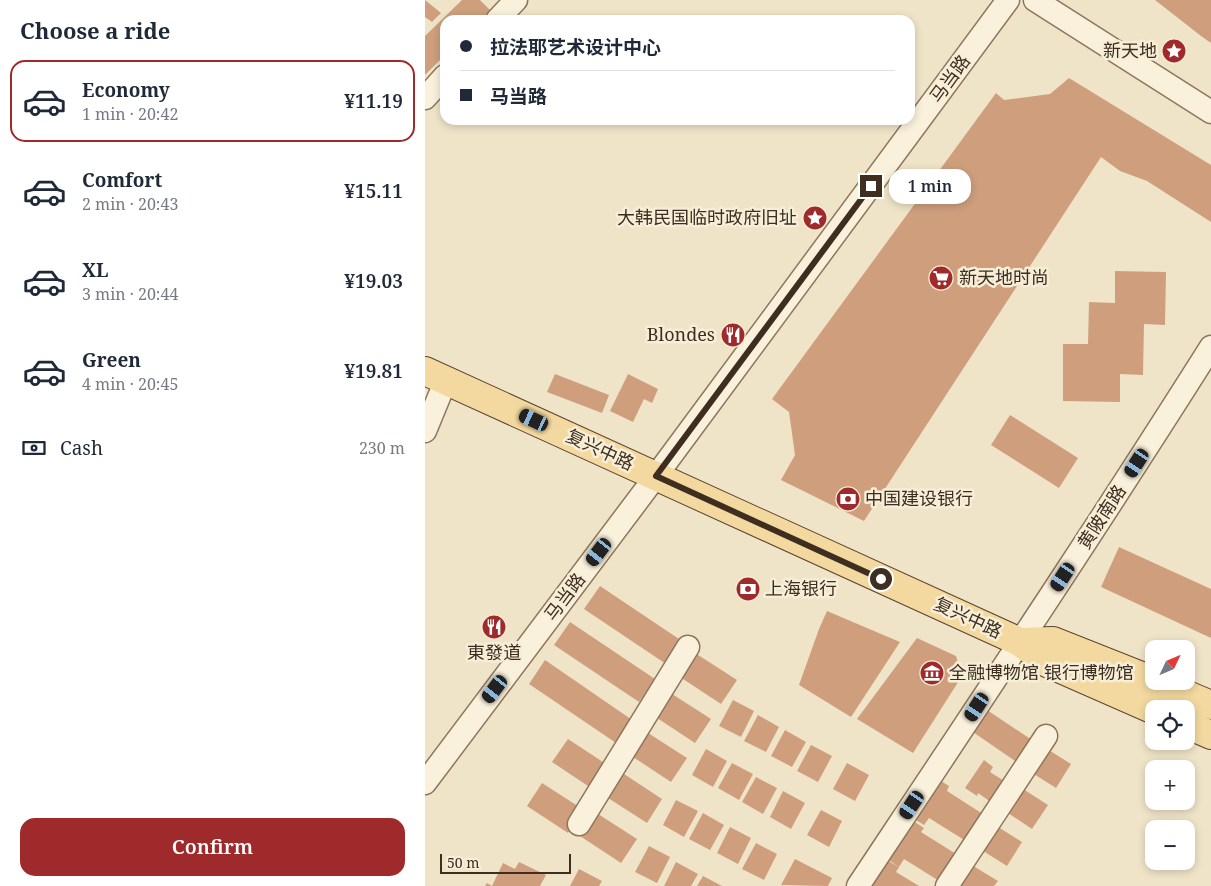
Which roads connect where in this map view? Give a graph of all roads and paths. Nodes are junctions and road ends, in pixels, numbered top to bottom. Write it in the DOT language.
graph roads {
  1 [pos="516,0"];
  2 [pos="1008,0"];
  3 [pos="1035,0"];
  4 [pos="502,15"];
  5 [pos="440,82"];
  6 [pos="425,98"];
  7 [pos="1211,112"];
  8 [pos="1211,347"];
  9 [pos="436,375"];
  10 [pos="425,431"];
  11 [pos="656,476"];
  12 [pos="1020,642"];
  13 [pos="688,648"];
  14 [pos="1145,677"];
  15 [pos="1175,690"];
  16 [pos="1211,705"];
  17 [pos="1145,706"];
  18 [pos="1195,728"];
  19 [pos="1211,735"];
  20 [pos="1046,736"];
  21 [pos="433,755"];
  22 [pos="425,783"];
  23 [pos="579,824"];
  24 [pos="858,886"];
  25 [pos="947,886"];
  1 -- 4 [label="street"];
  2 -- 11 [label="street, 马当路"];
  3 -- 7 [label="street"];
  5 -- 6 [label="street"];
  8 -- 12 [label="street, 黄陂南路"];
  9 -- 10 [label="street"];
  9 -- 11 [label="main road, 复兴中路"];
  11 -- 12 [label="main road, 复兴中路"];
  11 -- 21 [label="street, 马当路"];
  12 -- 14 [label="main road, 复兴中路"];
  12 -- 17 [label="main road, 复兴中路"];
  12 -- 24 [label="street, 黄陂南路"];
  13 -- 23 [label="street"];
  15 -- 16 [label="main road, 复兴中路"];
  18 -- 19 [label="main road"];
  20 -- 25 [label="street"];
  21 -- 22 [label="street, 马当路"];
}
